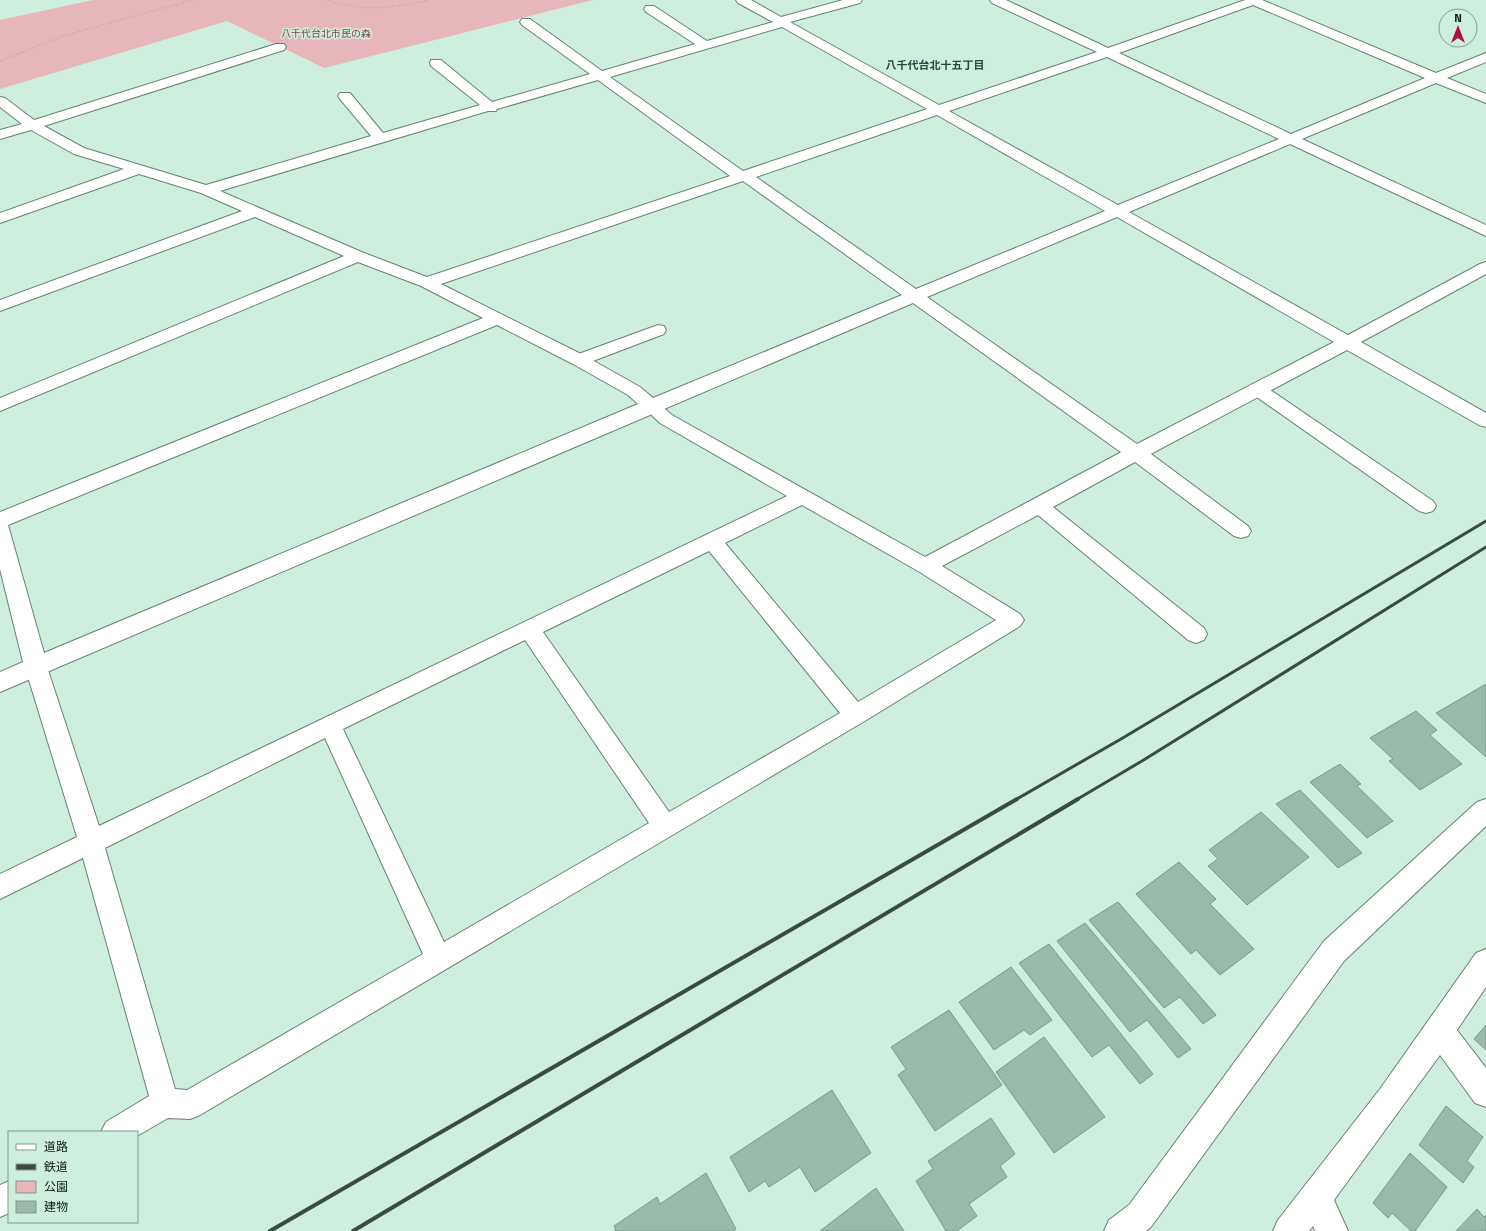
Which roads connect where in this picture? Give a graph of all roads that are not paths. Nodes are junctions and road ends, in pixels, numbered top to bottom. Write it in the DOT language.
graph roads {
  1 [pos="742,0"];
  2 [pos="856,0"];
  3 [pos="996,0"];
  4 [pos="1254,0"];
  5 [pos="650,9"];
  6 [pos="526,22"];
  7 [pos="783,22"];
  8 [pos="280,46"];
  9 [pos="706,46"];
  10 [pos="1107,53"];
  11 [pos="1486,57"];
  12 [pos="436,64"];
  13 [pos="601,76"];
  14 [pos="1436,78"];
  15 [pos="345,96"];
  16 [pos="1486,99"];
  17 [pos="0,101"];
  18 [pos="491,108"];
  19 [pos="937,110"];
  20 [pos="32,125"];
  21 [pos="0,135"];
  22 [pos="380,138"];
  23 [pos="1289,139"];
  24 [pos="139,169"];
  25 [pos="743,177"];
  26 [pos="206,190"];
  27 [pos="1117,211"];
  28 [pos="255,212"];
  29 [pos="0,218"];
  30 [pos="1486,231"];
  31 [pos="358,256"];
  32 [pos="1486,267"];
  33 [pos="427,283"];
  34 [pos="916,296"];
  35 [pos="0,306"];
  36 [pos="497,319"];
  37 [pos="658,330"];
  38 [pos="1348,342"];
  39 [pos="579,360"];
  40 [pos="1258,389"];
  41 [pos="0,405"];
  42 [pos="651,406"];
  43 [pos="1486,421"];
  44 [pos="1136,453"];
  45 [pos="802,497"];
  46 [pos="1039,506"];
  47 [pos="1426,506"];
  48 [pos="0,520"];
  49 [pos="0,528"];
  50 [pos="1241,531"];
  51 [pos="712,541"];
  52 [pos="925,566"];
  53 [pos="529,629"];
  54 [pos="1196,634"];
  55 [pos="36,667"];
  56 [pos="0,682"];
  57 [pos="854,715"];
  58 [pos="330,725"];
  59 [pos="1486,810"];
  60 [pos="664,825"];
  61 [pos="91,841"];
  62 [pos="0,887"];
  63 [pos="438,958"];
  64 [pos="1486,963"];
  65 [pos="1440,1031"];
  66 [pos="1486,1092"];
  67 [pos="165,1103"];
  68 [pos="118,1131"];
  69 [pos="1316,1197"];
  70 [pos="1120,1231"];
  71 [pos="1289,1231"];
  72 [pos="1332,1231"];
  1 -- 7 [label="street"];
  2 -- 7 [label="street"];
  3 -- 10 [label="street"];
  4 -- 10 [label="street"];
  4 -- 14 [label="street"];
  5 -- 9 [label="street"];
  6 -- 13 [label="street"];
  7 -- 9 [label="street"];
  7 -- 19 [label="street"];
  8 -- 20 [label="street"];
  9 -- 13 [label="street"];
  10 -- 19 [label="street"];
  10 -- 23 [label="street"];
  11 -- 14 [label="street"];
  12 -- 18 [label="street"];
  13 -- 18 [label="street"];
  13 -- 25 [label="street"];
  14 -- 16 [label="street"];
  14 -- 23 [label="street"];
  15 -- 22 [label="street"];
  17 -- 20 [label="street"];
  18 -- 22 [label="street"];
  19 -- 25 [label="street"];
  19 -- 27 [label="street"];
  20 -- 21 [label="street"];
  20 -- 24 [label="street"];
  22 -- 26 [label="street"];
  23 -- 27 [label="street"];
  23 -- 30 [label="street"];
  24 -- 26 [label="street"];
  24 -- 29 [label="street"];
  25 -- 33 [label="street"];
  25 -- 34 [label="street"];
  26 -- 28 [label="street"];
  27 -- 34 [label="street"];
  27 -- 38 [label="street"];
  28 -- 31 [label="street"];
  28 -- 35 [label="street"];
  31 -- 33 [label="street"];
  31 -- 41 [label="street"];
  32 -- 38 [label="street"];
  33 -- 36 [label="street"];
  34 -- 42 [label="street"];
  34 -- 44 [label="street"];
  36 -- 39 [label="street"];
  36 -- 48 [label="street"];
  37 -- 39 [label="lane"];
  38 -- 40 [label="street"];
  38 -- 43 [label="street"];
  39 -- 42 [label="street"];
  40 -- 44 [label="street"];
  40 -- 47 [label="lane"];
  42 -- 45 [label="lane"];
  42 -- 55 [label="street"];
  44 -- 46 [label="lane"];
  44 -- 50 [label="lane"];
  45 -- 51 [label="lane"];
  45 -- 52 [label="lane"];
  46 -- 52 [label="lane"];
  46 -- 54 [label="lane"];
  49 -- 55 [label="street"];
  51 -- 53 [label="lane"];
  51 -- 57 [label="lane"];
  52 -- 57 [label="lane"];
  53 -- 58 [label="lane"];
  53 -- 60 [label="lane"];
  55 -- 56 [label="street"];
  55 -- 61 [label="lane"];
  57 -- 60 [label="lane"];
  58 -- 61 [label="lane"];
  58 -- 63 [label="lane"];
  59 -- 70 [label="street"];
  60 -- 63 [label="lane"];
  61 -- 62 [label="lane"];
  61 -- 67 [label="lane"];
  63 -- 67 [label="lane"];
  64 -- 65 [label="street"];
  65 -- 66 [label="street"];
  65 -- 69 [label="street"];
  67 -- 68 [label="lane"];
  69 -- 71 [label="street"];
  69 -- 72 [label="street"];
}
